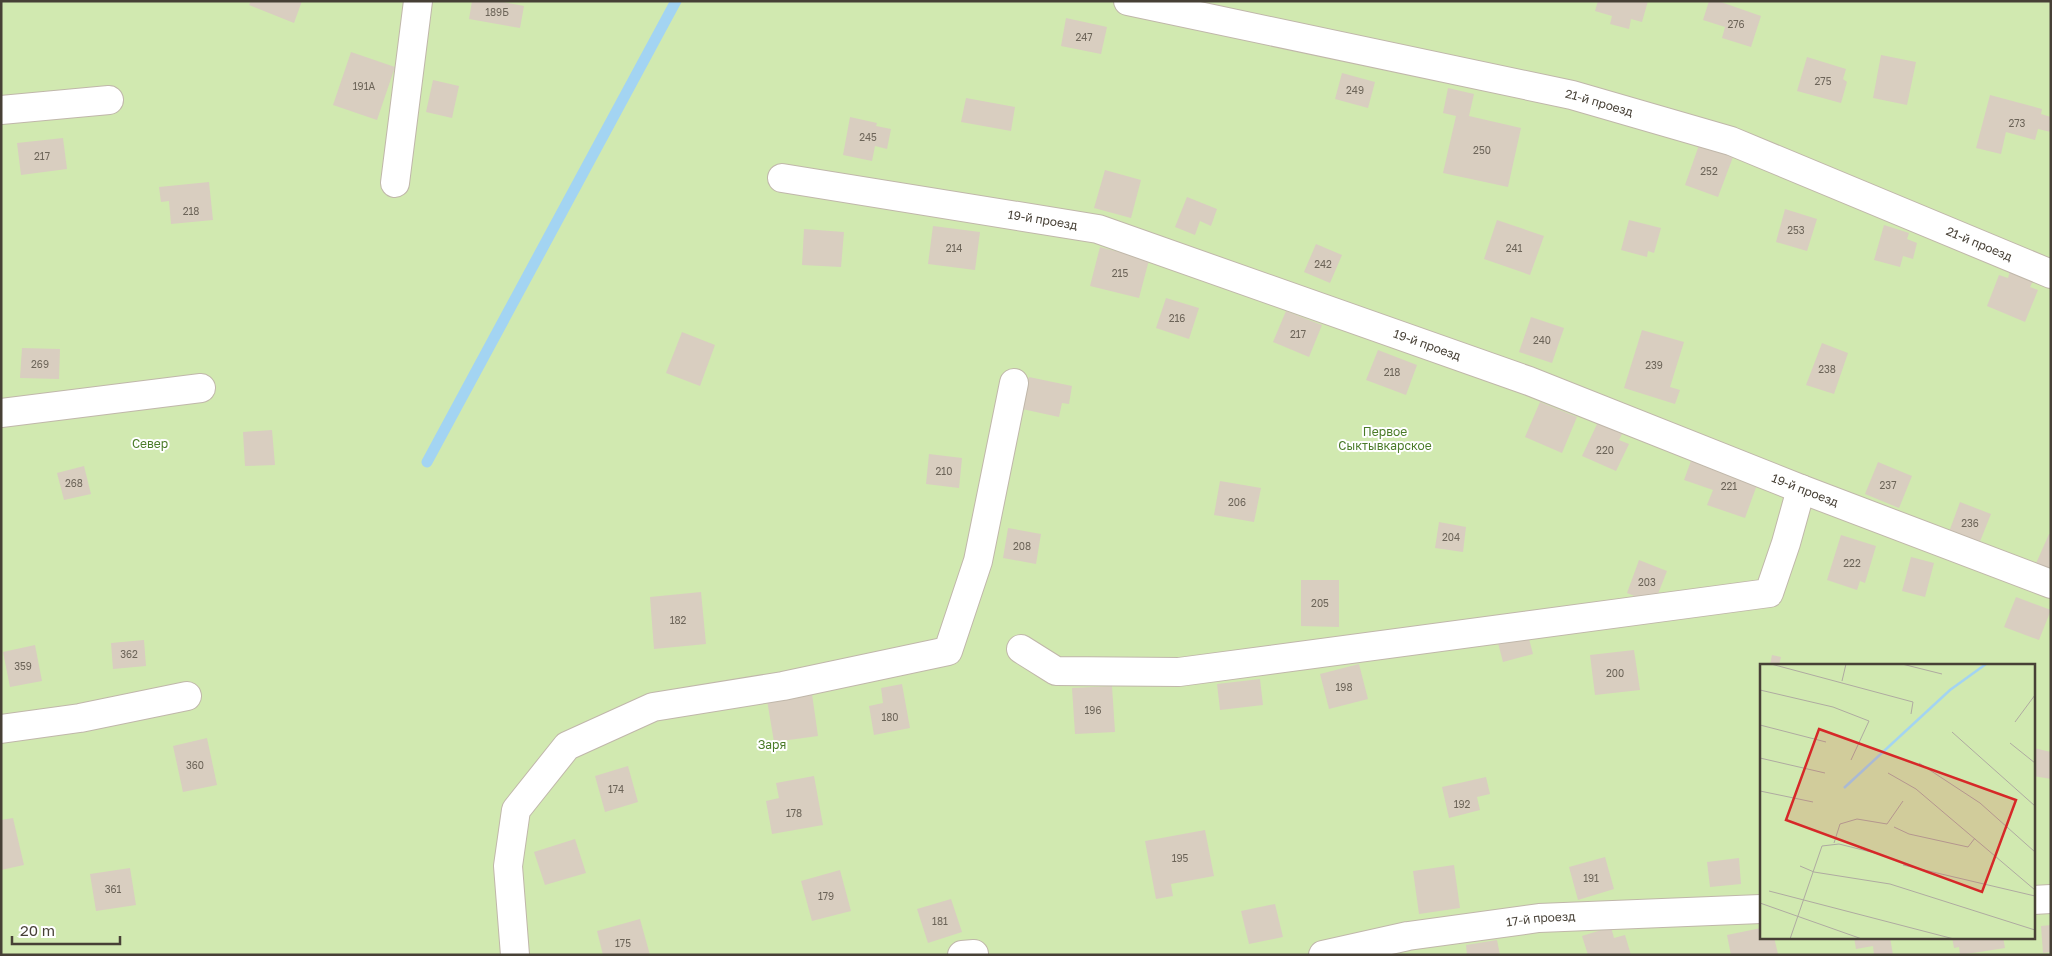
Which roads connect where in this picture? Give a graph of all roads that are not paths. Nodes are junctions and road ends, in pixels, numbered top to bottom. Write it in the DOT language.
graph roads {
  1 [pos="418,1"];
  2 [pos="1128,1"];
  3 [pos="109,100"];
  4 [pos="1,110"];
  5 [pos="782,178"];
  6 [pos="395,183"];
  7 [pos="2051,274"];
  8 [pos="1014,382"];
  9 [pos="201,388"];
  10 [pos="1,413"];
  11 [pos="1801,489"];
  12 [pos="2051,584"];
  13 [pos="1021,649"];
  14 [pos="187,696"];
  15 [pos="1,729"];
  16 [pos="2051,899"];
  17 [pos="2034,900"];
  18 [pos="1760,909"];
  19 [pos="515,955"];
  20 [pos="1323,955"];
  1 -- 6 [label="lane"];
  2 -- 7 [label="lane, 21-й проезд"];
  3 -- 4 [label="lane"];
  5 -- 11 [label="lane, 19-й проезд"];
  8 -- 19 [label="lane"];
  9 -- 10 [label="lane"];
  11 -- 12 [label="lane, 19-й проезд"];
  11 -- 13 [label="lane"];
  14 -- 15 [label="lane"];
  16 -- 17 [label="lane"];
  18 -- 20 [label="lane, 17-й проезд"];
}
